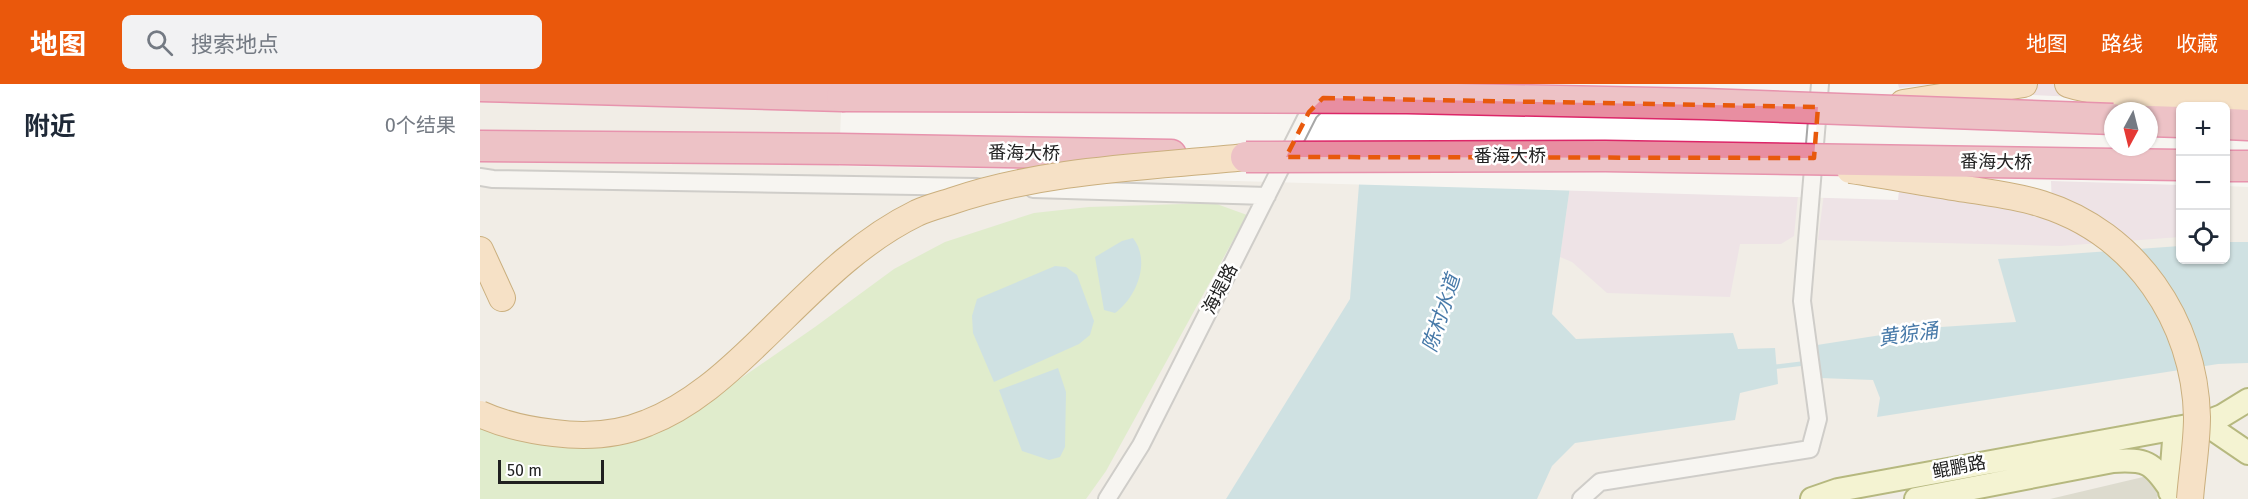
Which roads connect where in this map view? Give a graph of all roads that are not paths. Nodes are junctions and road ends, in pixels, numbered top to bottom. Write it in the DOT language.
graph roads {
  1 [pos="1337,84"];
  2 [pos="1820,84"];
  3 [pos="2024,84"];
  4 [pos="2068,84"];
  5 [pos="522,85"];
  6 [pos="480,86"];
  7 [pos="2248,97"];
  8 [pos="1866,108"];
  9 [pos="2104,119"];
  10 [pos="2158,121"];
  11 [pos="2176,122"];
  12 [pos="2230,124"];
  13 [pos="2248,125"];
  14 [pos="480,146"];
  15 [pos="1246,157"];
  16 [pos="1775,158"];
  17 [pos="2176,165"];
  18 [pos="2230,166"];
  19 [pos="2248,166"];
  20 [pos="480,177"];
  21 [pos="1267,196"];
  22 [pos="480,250"];
  23 [pos="502,298"];
  24 [pos="2248,400"];
  25 [pos="480,414"];
  26 [pos="2204,423"];
  27 [pos="2175,428"];
  28 [pos="2111,450"];
  29 [pos="2248,453"];
  30 [pos="2177,496"];
  31 [pos="1107,499"];
  32 [pos="1581,499"];
  33 [pos="1812,499"];
  34 [pos="1916,499"];
  1 -- 21 [label="street, 海堤路"];
  2 -- 32 [label="street"];
  3 -- 8 [label="main road"];
  4 -- 7 [label="main road"];
  5 -- 6 [label="highway"];
  5 -- 8 [label="highway, bridge"];
  8 -- 9 [label="highway, bridge"];
  10 -- 11 [label="highway"];
  12 -- 13 [label="highway"];
  14 -- 15 [label="highway, 番海大桥, bridge"];
  15 -- 16 [label="highway, 番海大桥, bridge"];
  15 -- 25 [label="main road, bridge"];
  16 -- 17 [label="highway, 番海大桥, bridge"];
  16 -- 30 [label="main road, bridge"];
  18 -- 19 [label="highway"];
  20 -- 21 [label="street"];
  21 -- 31 [label="street, 海堤路"];
  22 -- 23 [label="main road"];
  24 -- 26 [label="street"];
  26 -- 27 [label="street"];
  26 -- 29 [label="street"];
  27 -- 28 [label="street"];
  27 -- 30 [label="street"];
  28 -- 30 [label="street"];
  28 -- 33 [label="street, 鲲鹏路"];
  28 -- 34 [label="street, 鲲鹏路"];
}
